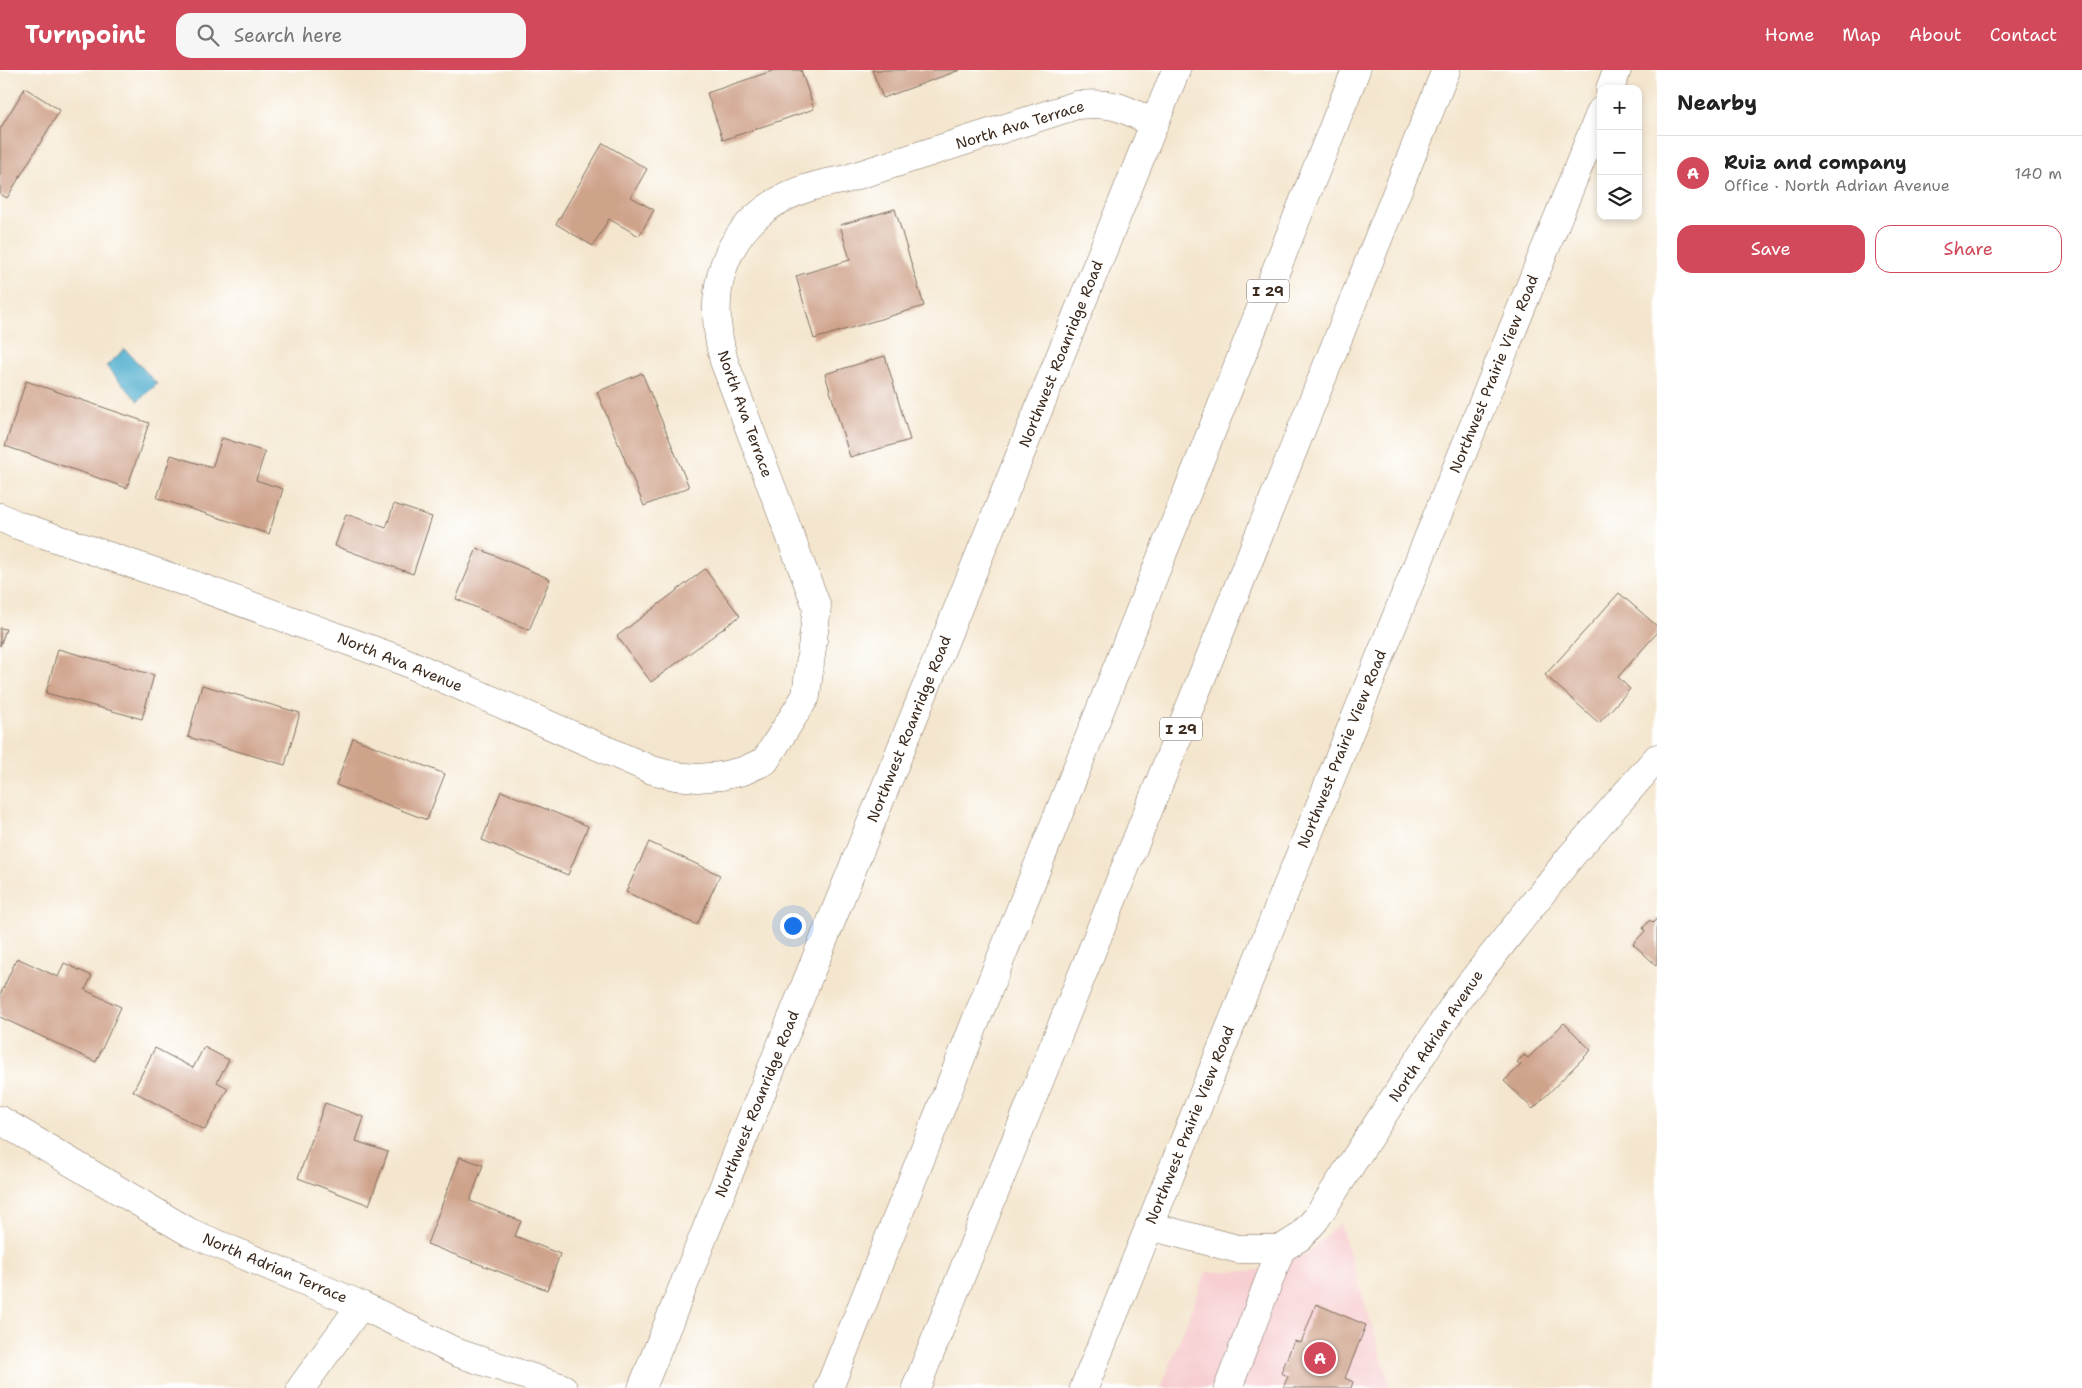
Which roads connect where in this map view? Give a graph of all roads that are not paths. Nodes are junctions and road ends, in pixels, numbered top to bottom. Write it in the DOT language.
graph roads {
  1 [pos="1176,70"];
  2 [pos="1356,70"];
  3 [pos="1446,70"];
  4 [pos="1617,70"];
  5 [pos="1611,85"];
  6 [pos="1597,121"];
  7 [pos="1154,124"];
  8 [pos="0,517"];
  9 [pos="784,731"];
  10 [pos="1657,758"];
  11 [pos="0,1120"];
  12 [pos="1149,1226"];
  13 [pos="1281,1249"];
  14 [pos="360,1305"];
  15 [pos="300,1388"];
  16 [pos="563,1388"];
  17 [pos="642,1388"];
  18 [pos="829,1388"];
  19 [pos="916,1388"];
  20 [pos="1084,1388"];
  21 [pos="1228,1388"];
  1 -- 7 [label="main road, Northwest Roanridge Road"];
  2 -- 18 [label="main road, I 29"];
  3 -- 19 [label="main road, I 29"];
  4 -- 5 [label="main road"];
  6 -- 12 [label="main road, Northwest Prairie View Road"];
  7 -- 9 [label="main road, North Ava Terrace"];
  7 -- 17 [label="main road, Northwest Roanridge Road"];
  8 -- 9 [label="main road, North Ava Avenue"];
  10 -- 13 [label="main road, North Adrian Avenue"];
  11 -- 14 [label="main road, North Adrian Terrace"];
  12 -- 13 [label="main road"];
  12 -- 20 [label="main road, Northwest Prairie View Road"];
  13 -- 21 [label="main road"];
  14 -- 15 [label="main road"];
  14 -- 16 [label="main road, North Adrian Terrace"];
}
